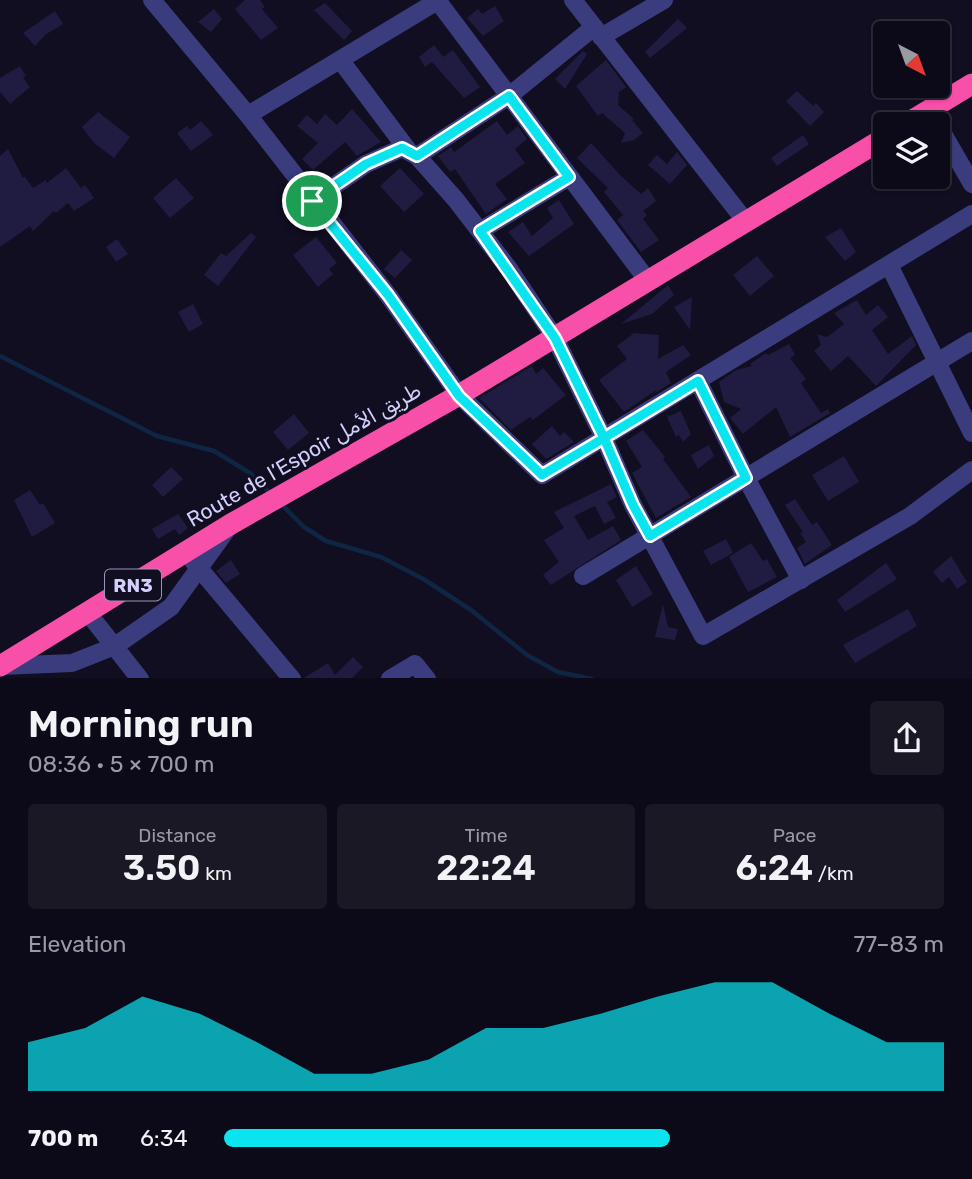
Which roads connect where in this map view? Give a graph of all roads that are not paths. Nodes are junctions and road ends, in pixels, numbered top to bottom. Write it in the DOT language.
graph roads {
  1 [pos="152,0"];
  2 [pos="438,0"];
  3 [pos="573,0"];
  4 [pos="664,0"];
  5 [pos="597,32"];
  6 [pos="341,61"];
  7 [pos="972,84"];
  8 [pos="509,96"];
  9 [pos="943,112"];
  10 [pos="248,115"];
  11 [pos="873,145"];
  12 [pos="950,146"];
  13 [pos="412,152"];
  14 [pos="569,177"];
  15 [pos="972,184"];
  16 [pos="312,201"];
  17 [pos="972,214"];
  18 [pos="746,222"];
  19 [pos="480,231"];
  20 [pos="889,265"];
  21 [pos="648,281"];
  22 [pos="555,338"];
  23 [pos="972,341"];
  24 [pos="937,362"];
  25 [pos="698,381"];
  26 [pos="459,396"];
  27 [pos="972,433"];
  28 [pos="604,438"];
  29 [pos="972,470"];
  30 [pos="746,478"];
  31 [pos="231,524"];
  32 [pos="650,536"];
  33 [pos="185,552"];
  34 [pos="199,568"];
  35 [pos="583,576"];
  36 [pos="801,580"];
  37 [pos="88,613"];
  38 [pos="115,646"];
  39 [pos="0,666"];
  40 [pos="10,678"];
  41 [pos="140,678"];
  42 [pos="292,678"];
  43 [pos="390,678"];
  44 [pos="427,678"];
  1 -- 10 [label="street"];
  2 -- 6 [label="street"];
  2 -- 8 [label="street"];
  3 -- 5 [label="street"];
  4 -- 5 [label="street"];
  5 -- 8 [label="street"];
  5 -- 18 [label="street"];
  6 -- 10 [label="street"];
  6 -- 13 [label="street"];
  7 -- 9 [label="highway"];
  8 -- 13 [label="street"];
  8 -- 14 [label="street"];
  10 -- 16 [label="street"];
  11 -- 18 [label="highway, Route de l’Espoir طريق الأمل / RN3"];
  12 -- 15 [label="street"];
  13 -- 16 [label="street"];
  13 -- 19 [label="street"];
  14 -- 19 [label="street"];
  14 -- 21 [label="street"];
  16 -- 26 [label="street"];
  17 -- 20 [label="street"];
  18 -- 21 [label="highway, Route de l’Espoir طريق الأمل / RN3"];
  19 -- 22 [label="street"];
  20 -- 24 [label="street"];
  20 -- 25 [label="street"];
  21 -- 22 [label="highway, Route de l’Espoir طريق الأمل / RN3"];
  22 -- 26 [label="highway, Route de l’Espoir طريق الأمل / RN3"];
  22 -- 28 [label="street"];
  23 -- 24 [label="street"];
  24 -- 27 [label="street"];
  24 -- 30 [label="street"];
  25 -- 28 [label="street"];
  25 -- 30 [label="street"];
  26 -- 28 [label="street"];
  26 -- 31 [label="highway, Route de l’Espoir طريق الأمل / RN3"];
  28 -- 32 [label="street"];
  29 -- 36 [label="street"];
  30 -- 32 [label="street"];
  30 -- 36 [label="street"];
  31 -- 33 [label="highway, Route de l’Espoir طريق الأمل / RN3"];
  31 -- 34 [label="street"];
  32 -- 35 [label="street"];
  32 -- 36 [label="street"];
  33 -- 34 [label="street"];
  33 -- 37 [label="highway, Route de l’Espoir طريق الأمل / RN3"];
  34 -- 38 [label="street"];
  34 -- 42 [label="street"];
  37 -- 38 [label="street"];
  37 -- 39 [label="highway, Route de l’Espoir طريق الأمل / RN3"];
  38 -- 39 [label="street"];
  38 -- 41 [label="street"];
  39 -- 40 [label="street"];
  43 -- 44 [label="street"];
}
